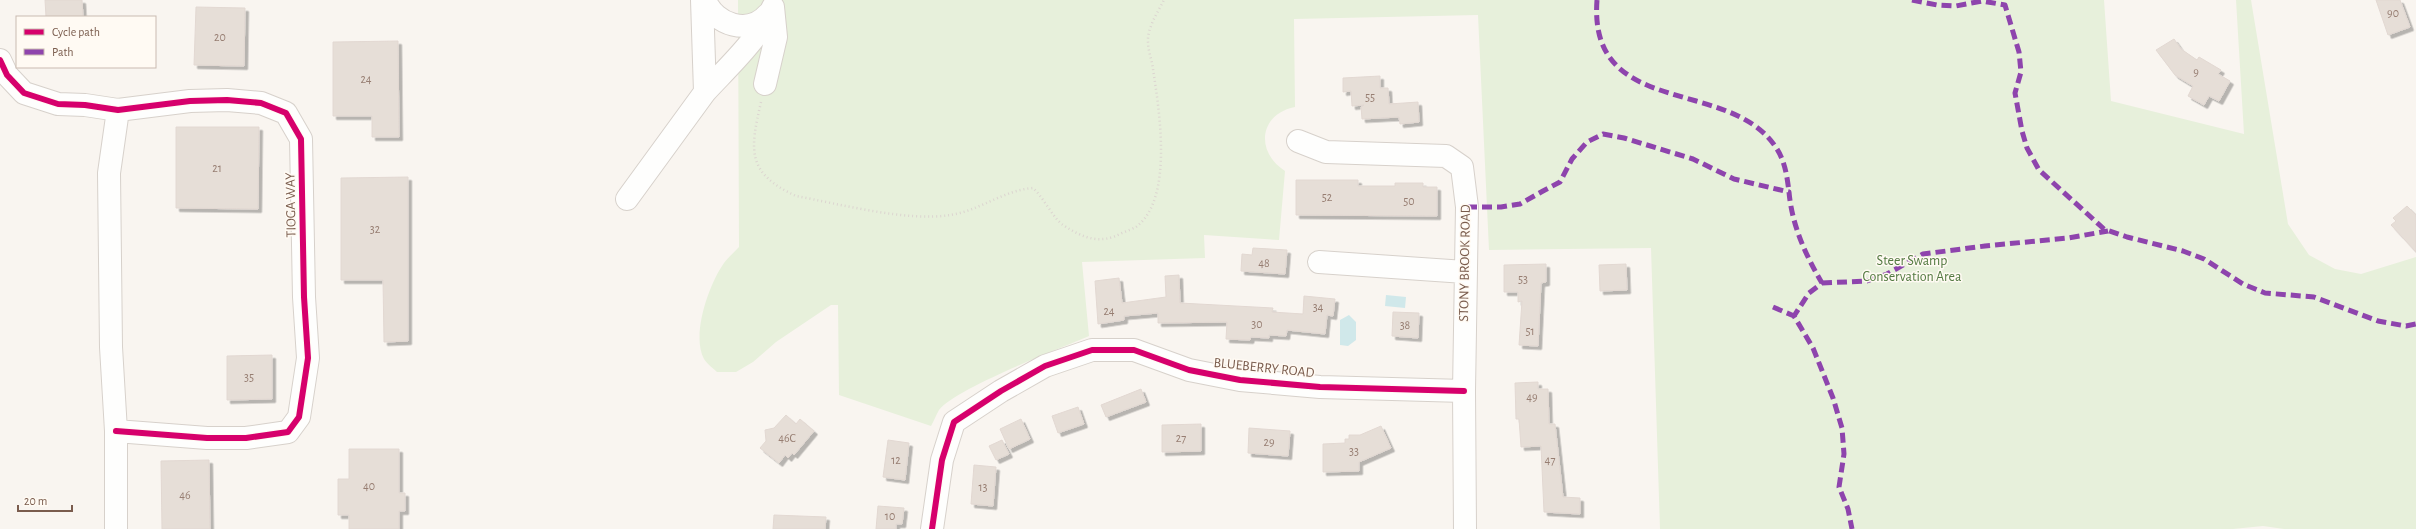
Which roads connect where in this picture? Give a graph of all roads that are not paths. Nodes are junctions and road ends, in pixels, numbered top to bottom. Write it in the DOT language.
graph roads {
  1 [pos="702,0"];
  2 [pos="705,0"];
  3 [pos="773,4"];
  4 [pos="0,60"];
  5 [pos="765,84"];
  6 [pos="706,92"];
  7 [pos="118,110"];
  8 [pos="1298,141"];
  9 [pos="627,199"];
  10 [pos="1319,262"];
  11 [pos="1465,272"];
  12 [pos="1464,391"];
  13 [pos="116,431"];
  14 [pos="116,529"];
  15 [pos="932,529"];
  16 [pos="1465,529"];
  1 -- 6 [label="street"];
  2 -- 3 [label="street"];
  3 -- 5 [label="street"];
  3 -- 6 [label="street"];
  4 -- 7 [label="street, TIOGA WAY"];
  6 -- 9 [label="street"];
  7 -- 13 [label="street"];
  7 -- 13 [label="street, TIOGA WAY"];
  8 -- 11 [label="street, STONY BROOK ROAD"];
  10 -- 11 [label="street"];
  11 -- 12 [label="street, STONY BROOK ROAD"];
  12 -- 15 [label="street, BLUEBERRY ROAD"];
  12 -- 16 [label="street, STONY BROOK ROAD"];
  13 -- 14 [label="street"];
}
